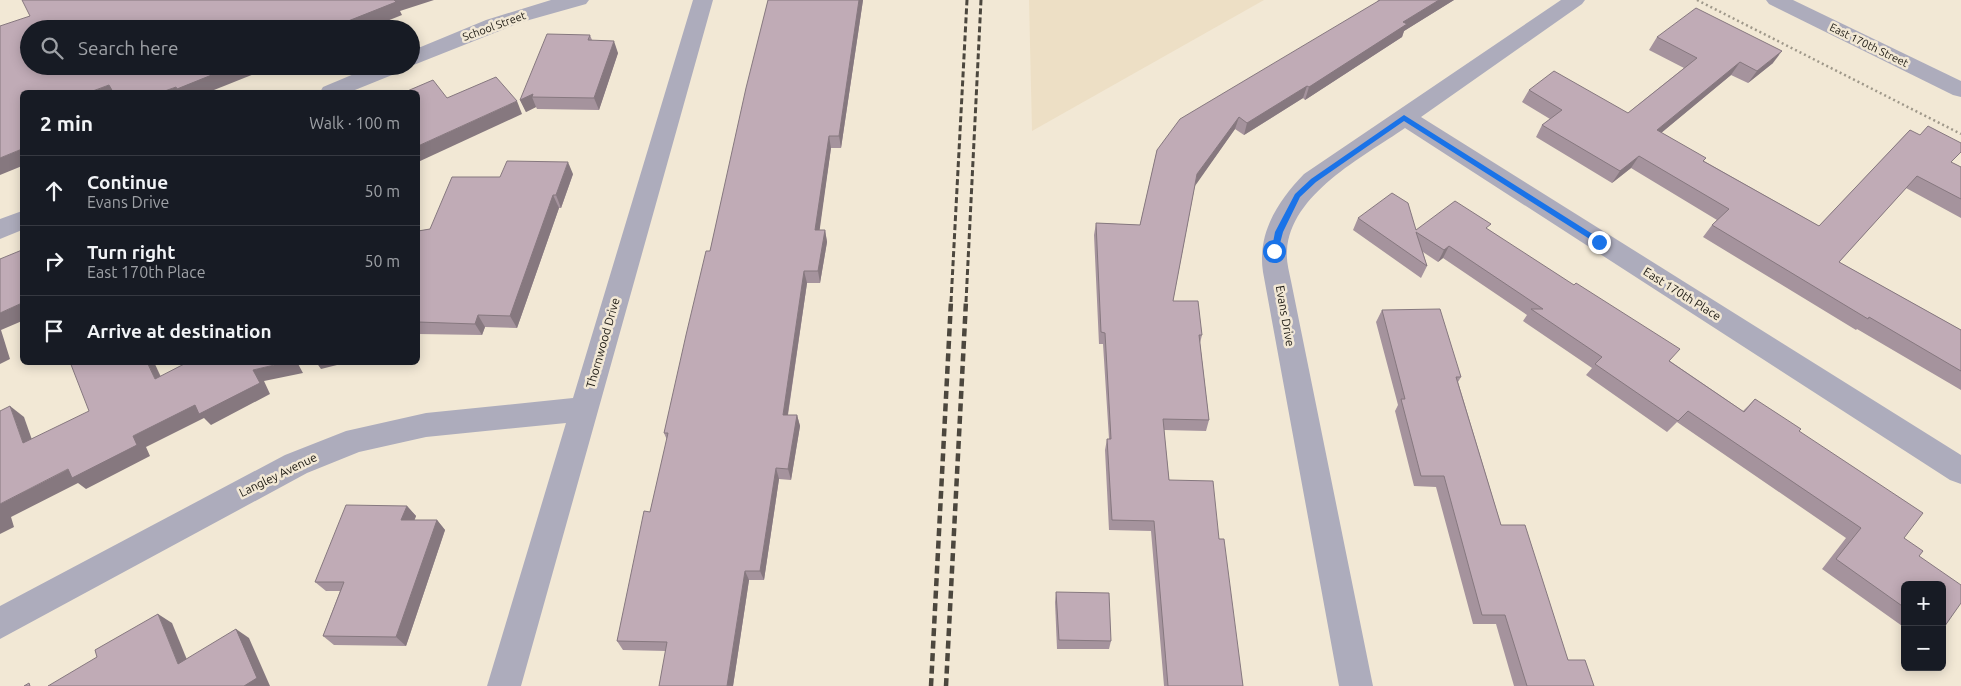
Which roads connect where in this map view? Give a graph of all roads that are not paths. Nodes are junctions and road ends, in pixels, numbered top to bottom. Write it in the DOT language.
graph roads {
  1 [pos="579,0"];
  2 [pos="703,0"];
  3 [pos="1575,0"];
  4 [pos="1776,0"];
  5 [pos="420,55"];
  6 [pos="372,75"];
  7 [pos="335,90"];
  8 [pos="1961,90"];
  9 [pos="1404,117"];
  10 [pos="20,221"];
  11 [pos="0,230"];
  12 [pos="584,409"];
  13 [pos="1961,471"];
  14 [pos="0,624"];
  15 [pos="504,686"];
  16 [pos="1356,686"];
  1 -- 5 [label="street, School Street"];
  2 -- 12 [label="street, Thornwood Drive"];
  3 -- 9 [label="street, Evans Drive"];
  4 -- 8 [label="street, East 170th Street"];
  6 -- 7 [label="street"];
  9 -- 13 [label="street, East 170th Place"];
  9 -- 16 [label="street, Evans Drive"];
  10 -- 11 [label="street"];
  12 -- 14 [label="street, Langley Avenue"];
  12 -- 15 [label="street, Thornwood Drive"];
}
